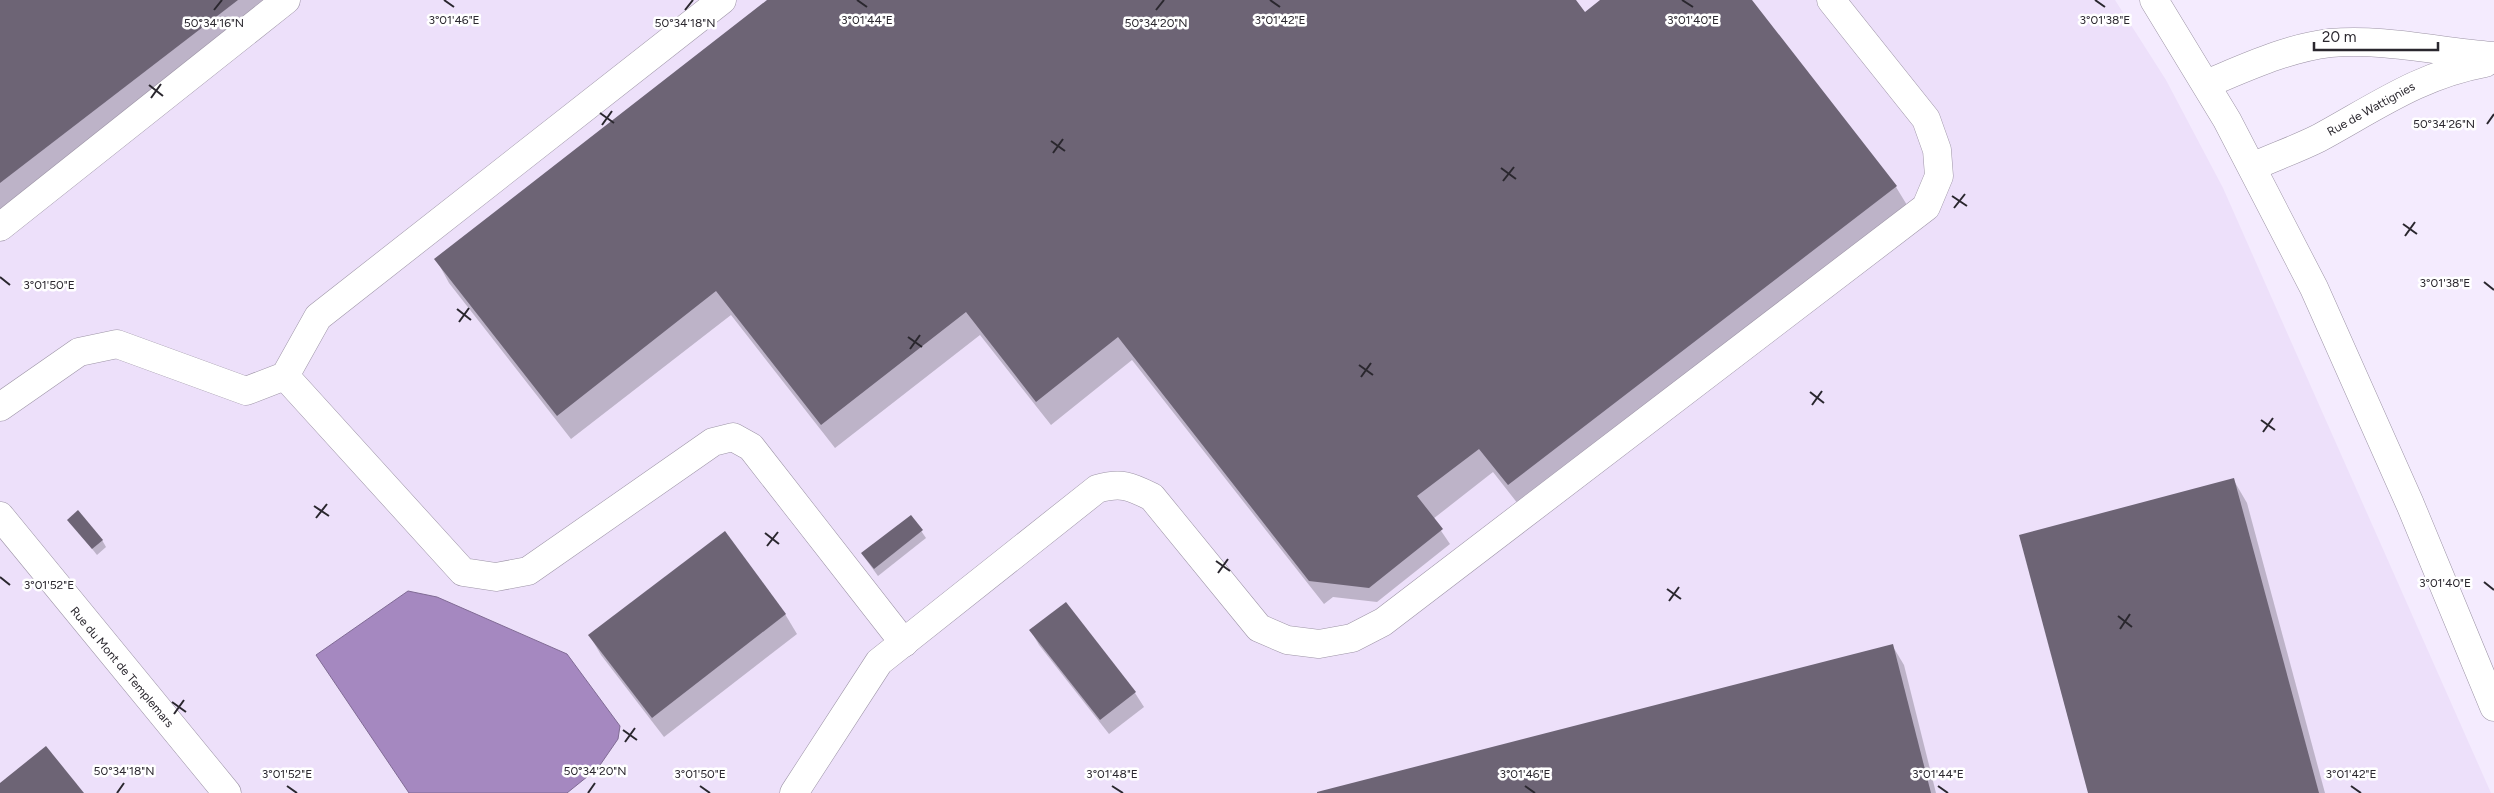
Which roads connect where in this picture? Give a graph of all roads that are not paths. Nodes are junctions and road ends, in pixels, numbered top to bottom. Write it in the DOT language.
graph roads {
  1 [pos="286,0"];
  2 [pos="722,0"];
  3 [pos="1831,0"];
  4 [pos="2154,0"];
  5 [pos="2494,56"];
  6 [pos="2494,61"];
  7 [pos="2206,84"];
  8 [pos="2252,167"];
  9 [pos="0,227"];
  10 [pos="285,376"];
  11 [pos="0,407"];
  12 [pos="0,516"];
  13 [pos="904,642"];
  14 [pos="2494,707"];
  15 [pos="227,793"];
  16 [pos="794,793"];
  1 -- 9 [label="street"];
  2 -- 10 [label="street"];
  3 -- 13 [label="street"];
  4 -- 7 [label="street"];
  5 -- 7 [label="street"];
  6 -- 8 [label="street, Rue de Wattignies"];
  7 -- 8 [label="street"];
  8 -- 14 [label="street"];
  10 -- 11 [label="street"];
  10 -- 13 [label="street"];
  12 -- 15 [label="street, Rue du Mont de Templemars"];
  13 -- 16 [label="street"];
}
